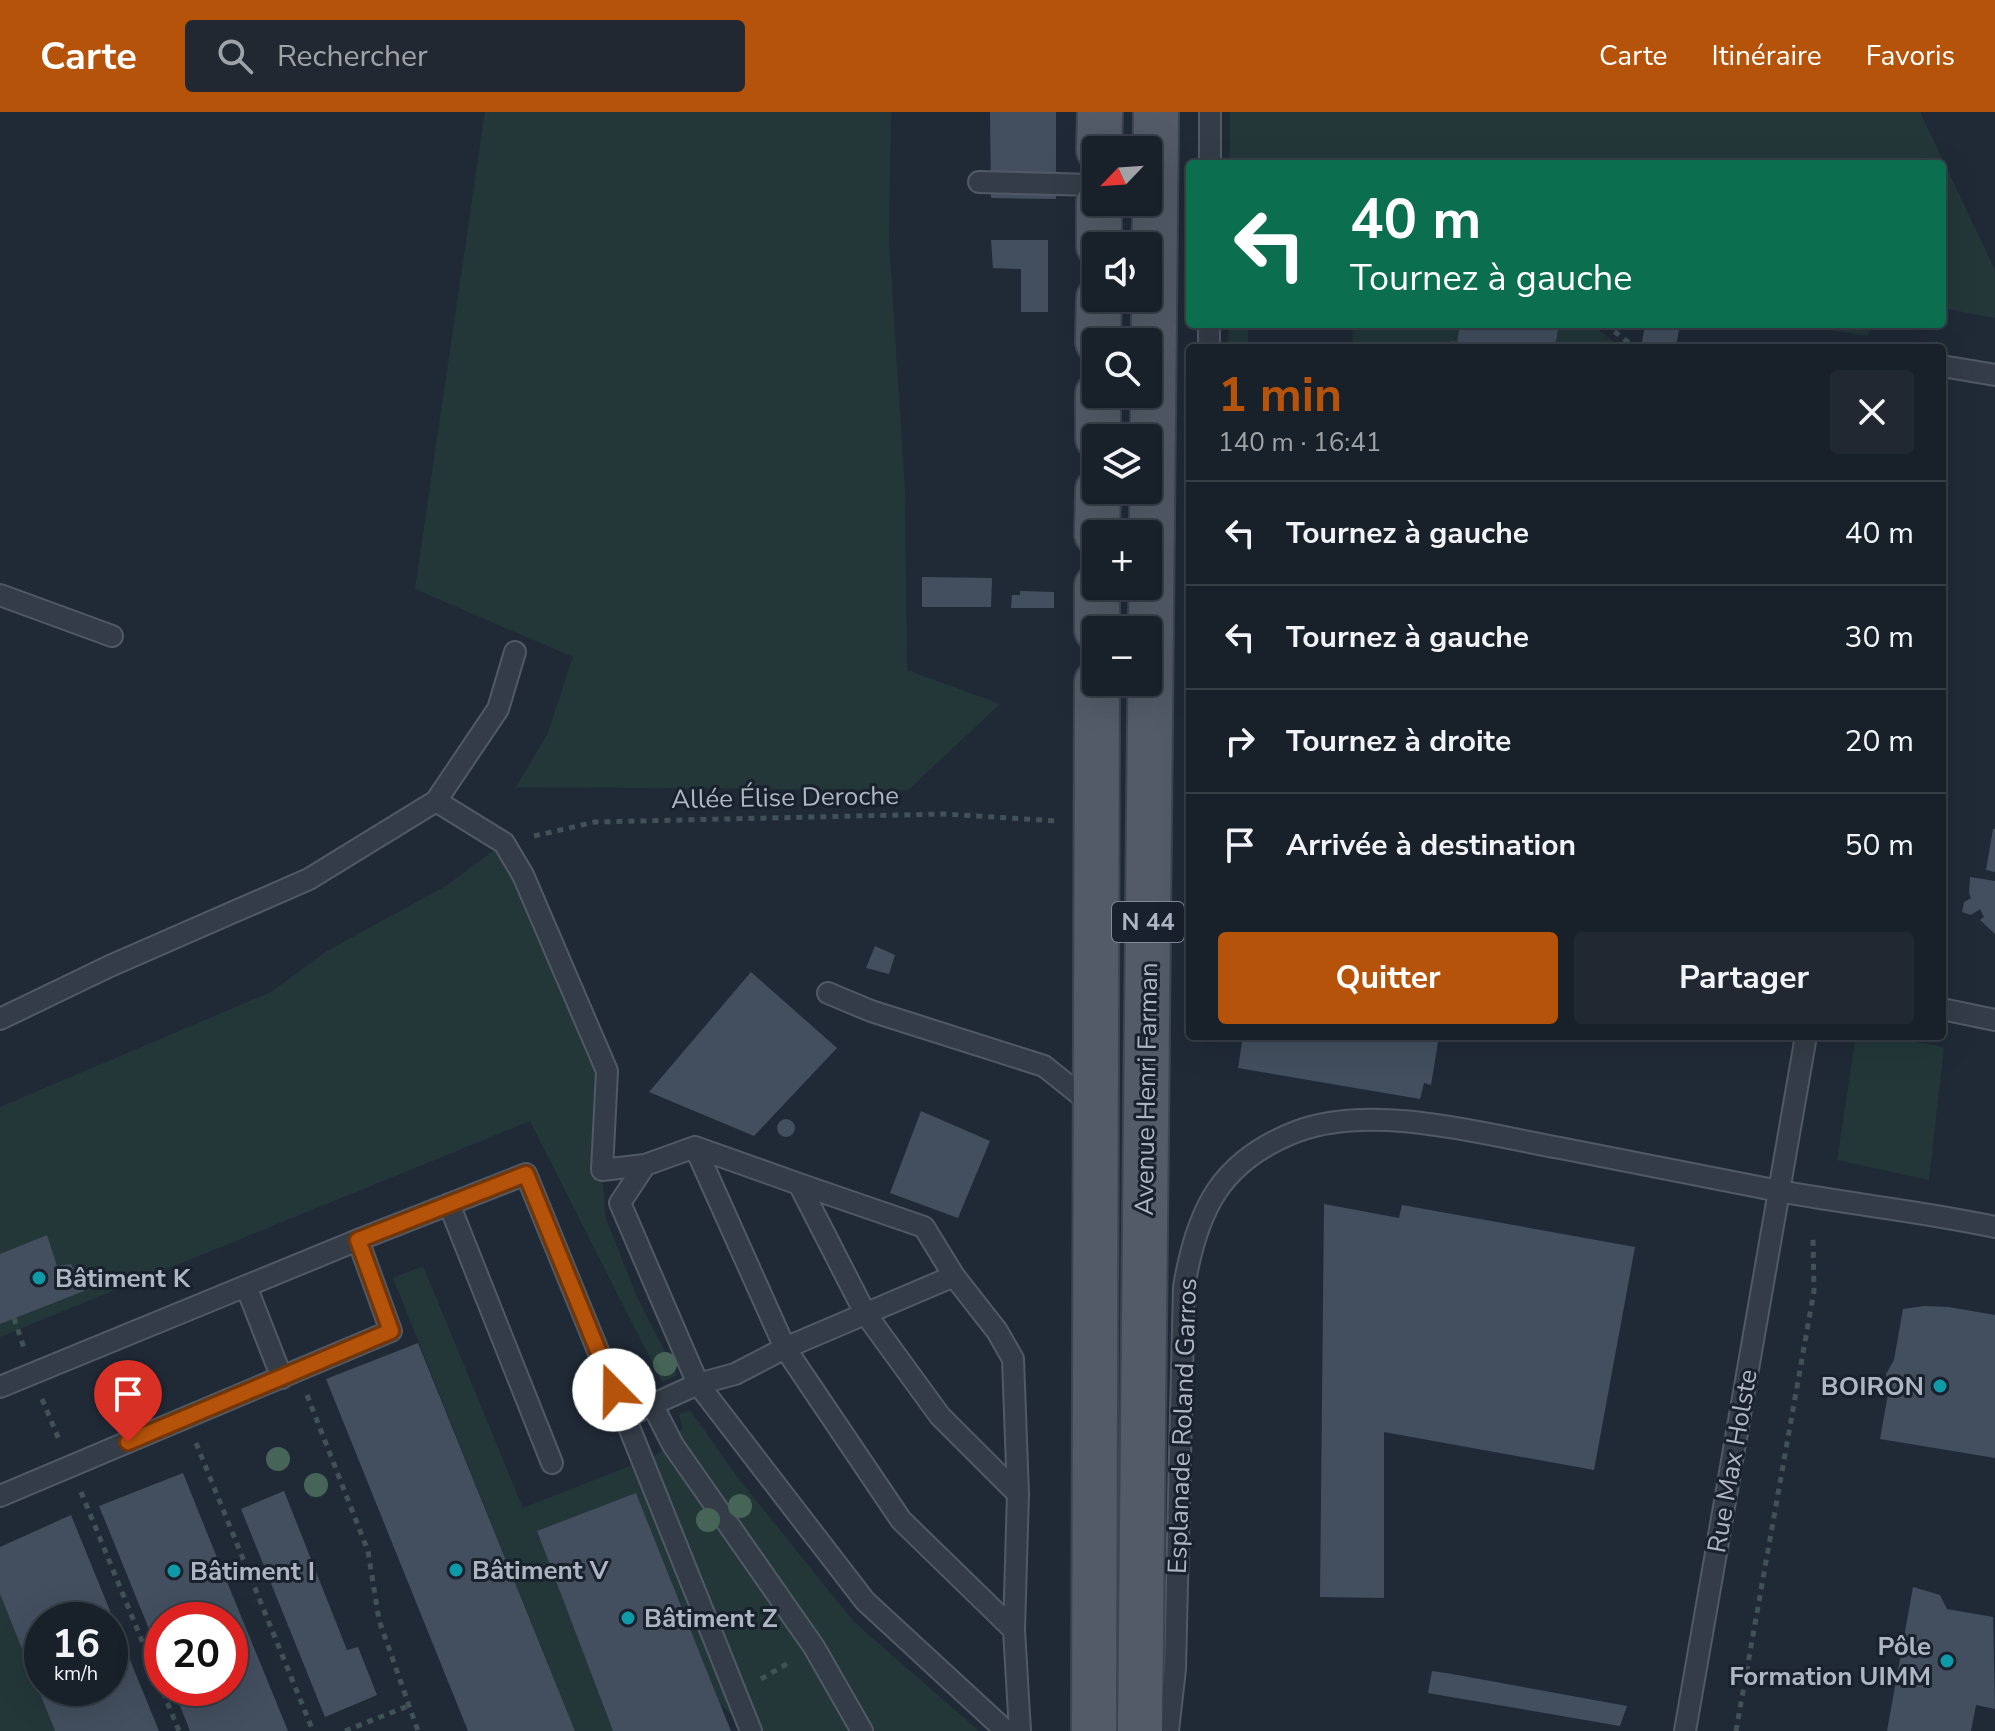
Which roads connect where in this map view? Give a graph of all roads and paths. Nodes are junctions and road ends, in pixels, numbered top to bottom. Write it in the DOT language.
graph roads {
  1 [pos="1100,112"];
  2 [pos="1156,112"];
  3 [pos="1210,112"];
  4 [pos="1099,136"];
  5 [pos="1210,160"];
  6 [pos="979,182"];
  7 [pos="1082,185"];
  8 [pos="1610,328"];
  9 [pos="1630,344"];
  10 [pos="1946,367"];
  11 [pos="1995,375"];
  12 [pos="0,595"];
  13 [pos="112,636"];
  14 [pos="515,652"];
  15 [pos="1097,696"];
  16 [pos="436,801"];
  17 [pos="1069,821"];
  18 [pos="504,843"];
  19 [pos="828,993"];
  20 [pos="1946,1010"];
  21 [pos="0,1019"];
  22 [pos="1995,1020"];
  23 [pos="1805,1040"];
  24 [pos="1097,1109"];
  25 [pos="695,1147"];
  26 [pos="645,1165"];
  27 [pos="799,1184"];
  28 [pos="1779,1191"];
  29 [pos="449,1204"];
  30 [pos="1995,1227"];
  31 [pos="1813,1239"];
  32 [pos="358,1240"];
  33 [pos="954,1276"];
  34 [pos="246,1286"];
  35 [pos="865,1313"];
  36 [pos="785,1348"];
  37 [pos="290,1375"];
  38 [pos="698,1384"];
  39 [pos="0,1387"];
  40 [pos="652,1404"];
  41 [pos="186,1417"];
  42 [pos="625,1417"];
  43 [pos="552,1463"];
  44 [pos="71,1467"];
  45 [pos="1018,1494"];
  46 [pos="0,1496"];
  47 [pos="1014,1630"];
  48 [pos="408,1706"];
  49 [pos="179,1731"];
  50 [pos="313,1731"];
  51 [pos="345,1731"];
  52 [pos="418,1731"];
  53 [pos="751,1731"];
  54 [pos="862,1731"];
  55 [pos="1006,1731"];
  56 [pos="1020,1731"];
  57 [pos="1094,1731"];
  58 [pos="1140,1731"];
  59 [pos="1168,1731"];
  60 [pos="1685,1731"];
  61 [pos="1736,1731"];
  1 -- 4 [label="main road"];
  2 -- 58 [label="main road, Avenue Henri Farman / N 44"];
  3 -- 5 [label="lane"];
  6 -- 7 [label="lane"];
  8 -- 9 [label="path"];
  10 -- 11 [label="lane"];
  12 -- 13 [label="lane"];
  14 -- 16 [label="lane"];
  15 -- 24 [label="main road, Avenue Henri Farman / N 44"];
  16 -- 18 [label="lane"];
  16 -- 21 [label="lane"];
  17 -- 18 [label="path, Allée Élise Deroche"];
  18 -- 26 [label="lane"];
  19 -- 24 [label="lane"];
  20 -- 22 [label="lane"];
  23 -- 28 [label="lane"];
  24 -- 57 [label="main road, Avenue Henri Farman / N 44"];
  25 -- 26 [label="lane"];
  25 -- 27 [label="lane"];
  25 -- 36 [label="lane"];
  26 -- 38 [label="lane"];
  27 -- 33 [label="lane"];
  27 -- 35 [label="lane"];
  28 -- 30 [label="lane, Esplanade Roland Garros"];
  28 -- 59 [label="lane, Esplanade Roland Garros"];
  28 -- 60 [label="lane, Rue Max Holste"];
  29 -- 32 [label="lane"];
  29 -- 42 [label="lane"];
  29 -- 43 [label="lane"];
  31 -- 61 [label="path"];
  32 -- 34 [label="lane"];
  32 -- 37 [label="lane"];
  33 -- 35 [label="lane"];
  33 -- 45 [label="lane"];
  34 -- 37 [label="lane"];
  34 -- 39 [label="lane"];
  35 -- 36 [label="lane"];
  35 -- 45 [label="lane"];
  36 -- 38 [label="lane"];
  36 -- 47 [label="lane"];
  37 -- 41 [label="lane"];
  37 -- 48 [label="path"];
  38 -- 40 [label="lane"];
  38 -- 55 [label="lane"];
  40 -- 42 [label="lane"];
  40 -- 54 [label="lane"];
  41 -- 44 [label="lane"];
  41 -- 50 [label="path"];
  42 -- 53 [label="lane"];
  44 -- 46 [label="lane"];
  44 -- 49 [label="path"];
  45 -- 47 [label="lane"];
  47 -- 56 [label="lane"];
  48 -- 51 [label="path"];
  48 -- 52 [label="path"];
}
